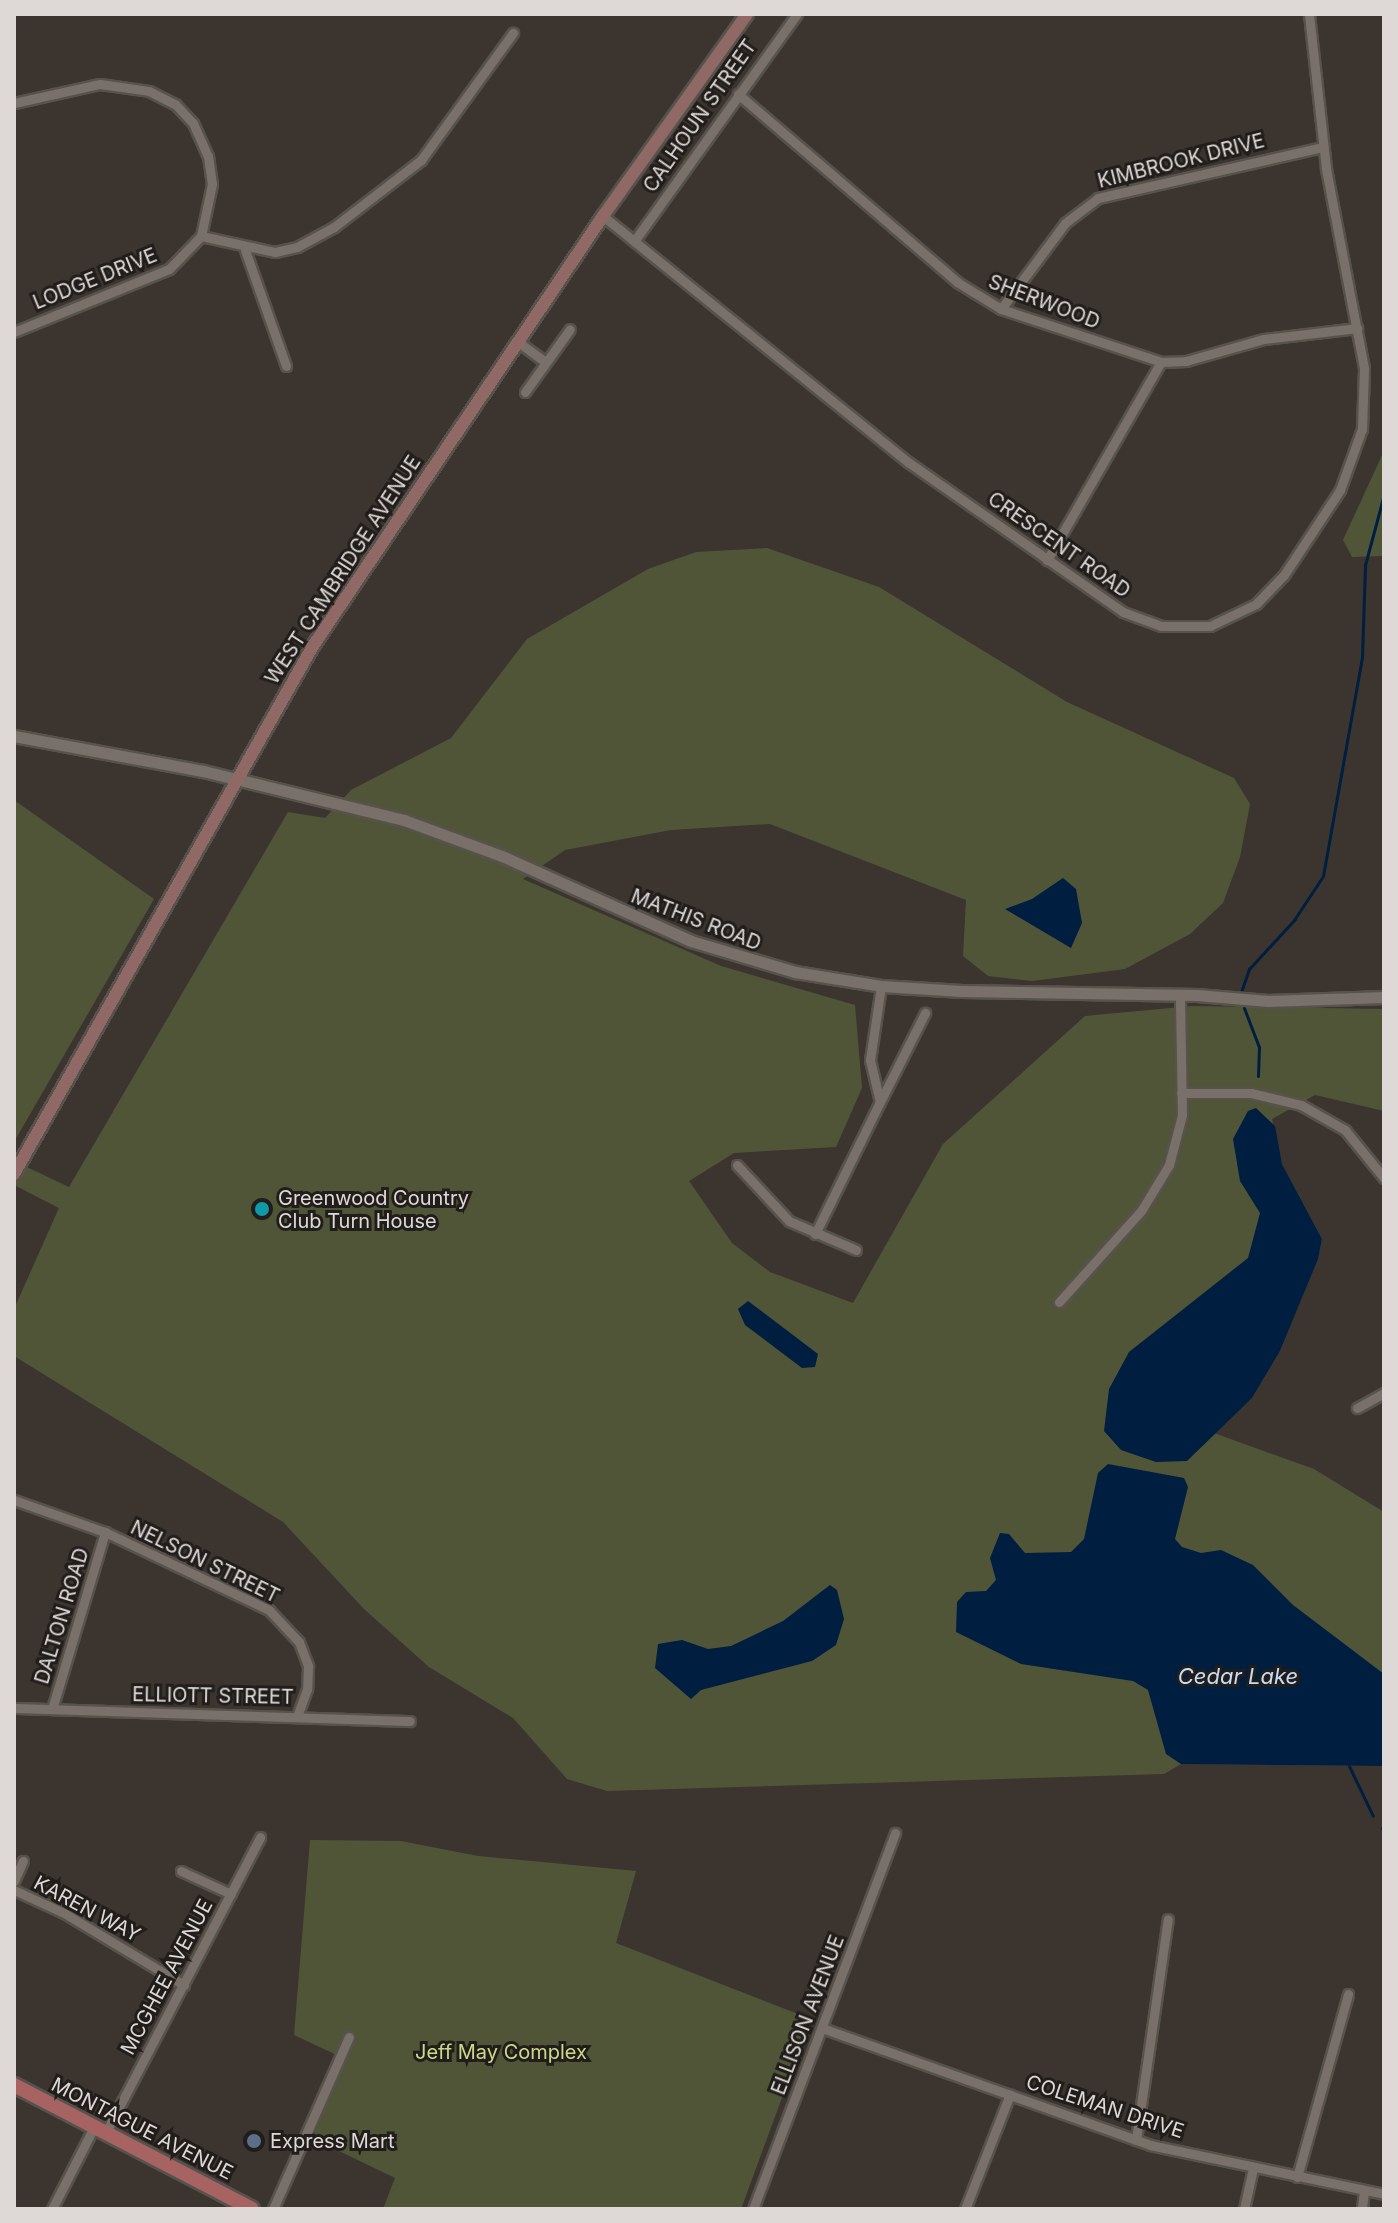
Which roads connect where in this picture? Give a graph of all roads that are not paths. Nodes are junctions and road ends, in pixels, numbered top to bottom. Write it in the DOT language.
graph roads {
  1 [pos="747,14"];
  2 [pos="797,14"];
  3 [pos="1309,14"];
  4 [pos="513,33"];
  5 [pos="738,94"];
  6 [pos="14,103"];
  7 [pos="1323,147"];
  8 [pos="603,216"];
  9 [pos="201,236"];
  10 [pos="635,240"];
  11 [pos="245,250"];
  12 [pos="1001,309"];
  13 [pos="1357,328"];
  14 [pos="570,329"];
  15 [pos="14,332"];
  16 [pos="518,342"];
  17 [pos="546,362"];
  18 [pos="1161,362"];
  19 [pos="286,366"];
  20 [pos="525,392"];
  21 [pos="1047,560"];
  22 [pos="17,736"];
  23 [pos="237,779"];
  24 [pos="881,986"];
  25 [pos="1180,995"];
  26 [pos="1384,997"];
  27 [pos="925,1013"];
  28 [pos="1181,1093"];
  29 [pos="880,1102"];
  30 [pos="737,1165"];
  31 [pos="14,1174"];
  32 [pos="1384,1178"];
  33 [pos="815,1234"];
  34 [pos="856,1250"];
  35 [pos="1059,1302"];
  36 [pos="1384,1393"];
  37 [pos="1357,1408"];
  38 [pos="14,1500"];
  39 [pos="105,1532"];
  40 [pos="14,1708"];
  41 [pos="52,1709"];
  42 [pos="297,1716"];
  43 [pos="410,1721"];
  44 [pos="895,1833"];
  45 [pos="260,1837"];
  46 [pos="23,1861"];
  47 [pos="181,1871"];
  48 [pos="14,1881"];
  49 [pos="14,1890"];
  50 [pos="231,1894"];
  51 [pos="1168,1919"];
  52 [pos="184,1985"];
  53 [pos="1348,1994"];
  54 [pos="822,2028"];
  55 [pos="349,2037"];
  56 [pos="14,2085"];
  57 [pos="1010,2094"];
  58 [pos="100,2130"];
  59 [pos="1136,2140"];
  60 [pos="1253,2168"];
  61 [pos="1297,2177"];
  62 [pos="1364,2190"];
  63 [pos="1384,2194"];
  64 [pos="967,2208"];
  65 [pos="52,2209"];
  66 [pos="252,2209"];
  67 [pos="273,2209"];
  68 [pos="753,2209"];
  69 [pos="1244,2209"];
  70 [pos="1362,2209"];
  1 -- 8 [label="main road, WEST CAMBRIDGE AVENUE"];
  2 -- 5 [label="street, CALHOUN STREET"];
  3 -- 7 [label="street, CRESCENT ROAD"];
  4 -- 11 [label="street"];
  5 -- 10 [label="street, CALHOUN STREET"];
  5 -- 12 [label="street, SHERWOOD"];
  6 -- 9 [label="street, LODGE DRIVE"];
  7 -- 12 [label="street, KIMBROOK DRIVE"];
  7 -- 13 [label="street, CRESCENT ROAD"];
  8 -- 10 [label="street, CRESCENT ROAD"];
  8 -- 16 [label="main road, WEST CAMBRIDGE AVENUE"];
  9 -- 11 [label="street"];
  9 -- 15 [label="street, LODGE DRIVE"];
  10 -- 21 [label="street, CRESCENT ROAD"];
  11 -- 19 [label="street"];
  12 -- 18 [label="street, SHERWOOD"];
  13 -- 18 [label="street, SHERWOOD"];
  13 -- 21 [label="street, CRESCENT ROAD"];
  14 -- 17 [label="street"];
  16 -- 17 [label="street"];
  16 -- 23 [label="main road, WEST CAMBRIDGE AVENUE"];
  17 -- 20 [label="street"];
  18 -- 21 [label="street"];
  22 -- 23 [label="street, MATHIS ROAD"];
  23 -- 24 [label="street, MATHIS ROAD"];
  23 -- 31 [label="main road, WEST CAMBRIDGE AVENUE"];
  24 -- 25 [label="street, MATHIS ROAD"];
  24 -- 29 [label="street"];
  25 -- 26 [label="street, MATHIS ROAD"];
  25 -- 28 [label="street"];
  27 -- 29 [label="street"];
  28 -- 32 [label="street"];
  28 -- 35 [label="street"];
  29 -- 33 [label="street"];
  30 -- 33 [label="street"];
  33 -- 34 [label="street"];
  36 -- 37 [label="street"];
  38 -- 39 [label="street, NELSON STREET"];
  39 -- 41 [label="street, DALTON ROAD"];
  39 -- 42 [label="street, NELSON STREET"];
  40 -- 41 [label="street, ELLIOTT STREET"];
  41 -- 42 [label="street, ELLIOTT STREET"];
  42 -- 43 [label="street, ELLIOTT STREET"];
  44 -- 54 [label="street, ELLISON AVENUE"];
  45 -- 50 [label="street, MCGHEE AVENUE"];
  46 -- 48 [label="street"];
  47 -- 50 [label="street"];
  49 -- 52 [label="street, KAREN WAY"];
  50 -- 52 [label="street, MCGHEE AVENUE"];
  51 -- 59 [label="street"];
  52 -- 58 [label="street, MCGHEE AVENUE"];
  53 -- 61 [label="street"];
  54 -- 57 [label="street, COLEMAN DRIVE"];
  54 -- 68 [label="street, ELLISON AVENUE"];
  55 -- 67 [label="street"];
  56 -- 58 [label="main road, MONTAGUE AVENUE"];
  57 -- 59 [label="street, COLEMAN DRIVE"];
  57 -- 64 [label="street"];
  58 -- 65 [label="street, MCGHEE AVENUE"];
  58 -- 66 [label="main road, MONTAGUE AVENUE"];
  59 -- 60 [label="street, COLEMAN DRIVE"];
  60 -- 61 [label="street, COLEMAN DRIVE"];
  60 -- 69 [label="street"];
  61 -- 62 [label="street, COLEMAN DRIVE"];
  62 -- 63 [label="street, COLEMAN DRIVE"];
  62 -- 70 [label="street"];
}
